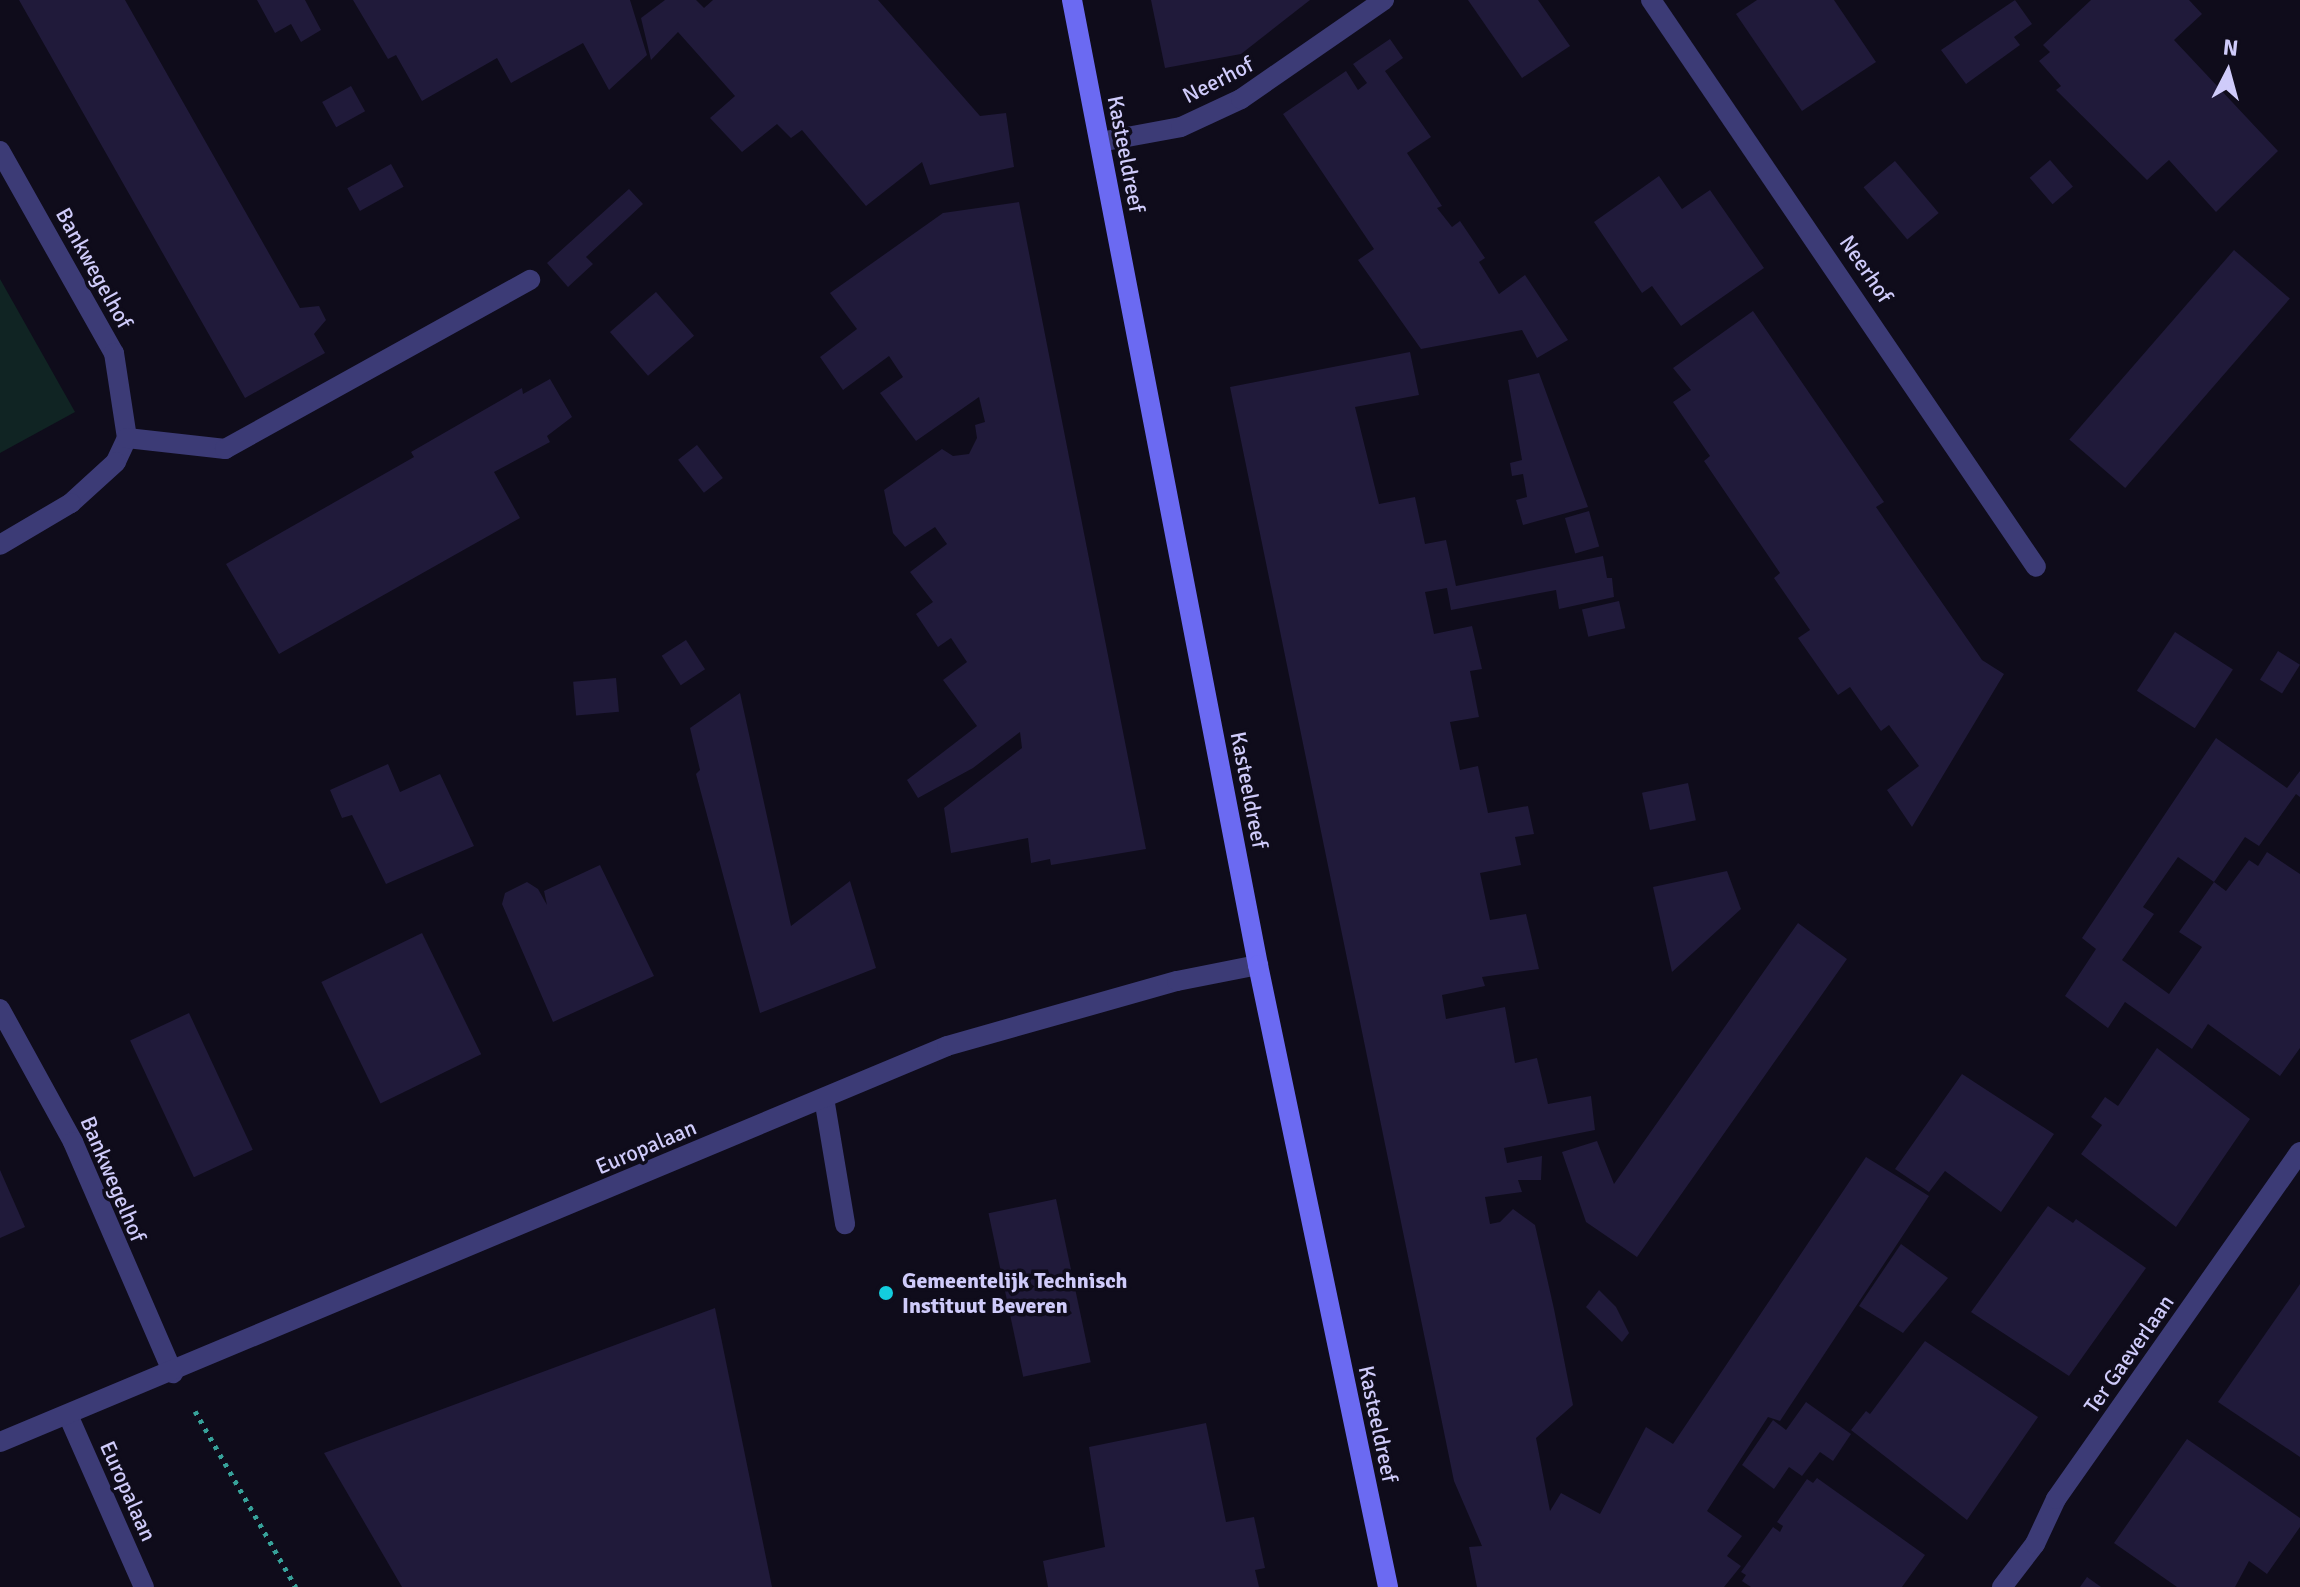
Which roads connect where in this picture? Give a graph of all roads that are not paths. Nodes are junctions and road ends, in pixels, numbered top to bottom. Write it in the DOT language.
graph roads {
  1 [pos="1072,0"];
  2 [pos="1384,0"];
  3 [pos="1651,0"];
  4 [pos="1100,142"];
  5 [pos="0,151"];
  6 [pos="530,280"];
  7 [pos="127,438"];
  8 [pos="0,545"];
  9 [pos="2036,567"];
  10 [pos="1258,965"];
  11 [pos="0,1009"];
  12 [pos="824,1098"];
  13 [pos="2300,1152"];
  14 [pos="845,1224"];
  15 [pos="173,1373"];
  16 [pos="68,1415"];
  17 [pos="0,1442"];
  18 [pos="144,1587"];
  19 [pos="1388,1587"];
  20 [pos="2002,1587"];
  1 -- 4 [label="street, Kasteeldreef"];
  2 -- 4 [label="street, Neerhof"];
  3 -- 9 [label="street, Neerhof"];
  4 -- 10 [label="street, Kasteeldreef"];
  5 -- 7 [label="street, Bankwegelhof"];
  6 -- 7 [label="street"];
  7 -- 8 [label="street"];
  10 -- 12 [label="street, Europalaan"];
  10 -- 19 [label="street, Kasteeldreef"];
  11 -- 15 [label="street, Bankwegelhof"];
  12 -- 14 [label="street"];
  12 -- 15 [label="street, Europalaan"];
  13 -- 20 [label="street, Ter Gaeverlaan"];
  15 -- 16 [label="street, Europalaan"];
  16 -- 17 [label="street, Europalaan"];
  16 -- 18 [label="street, Europalaan"];
}
